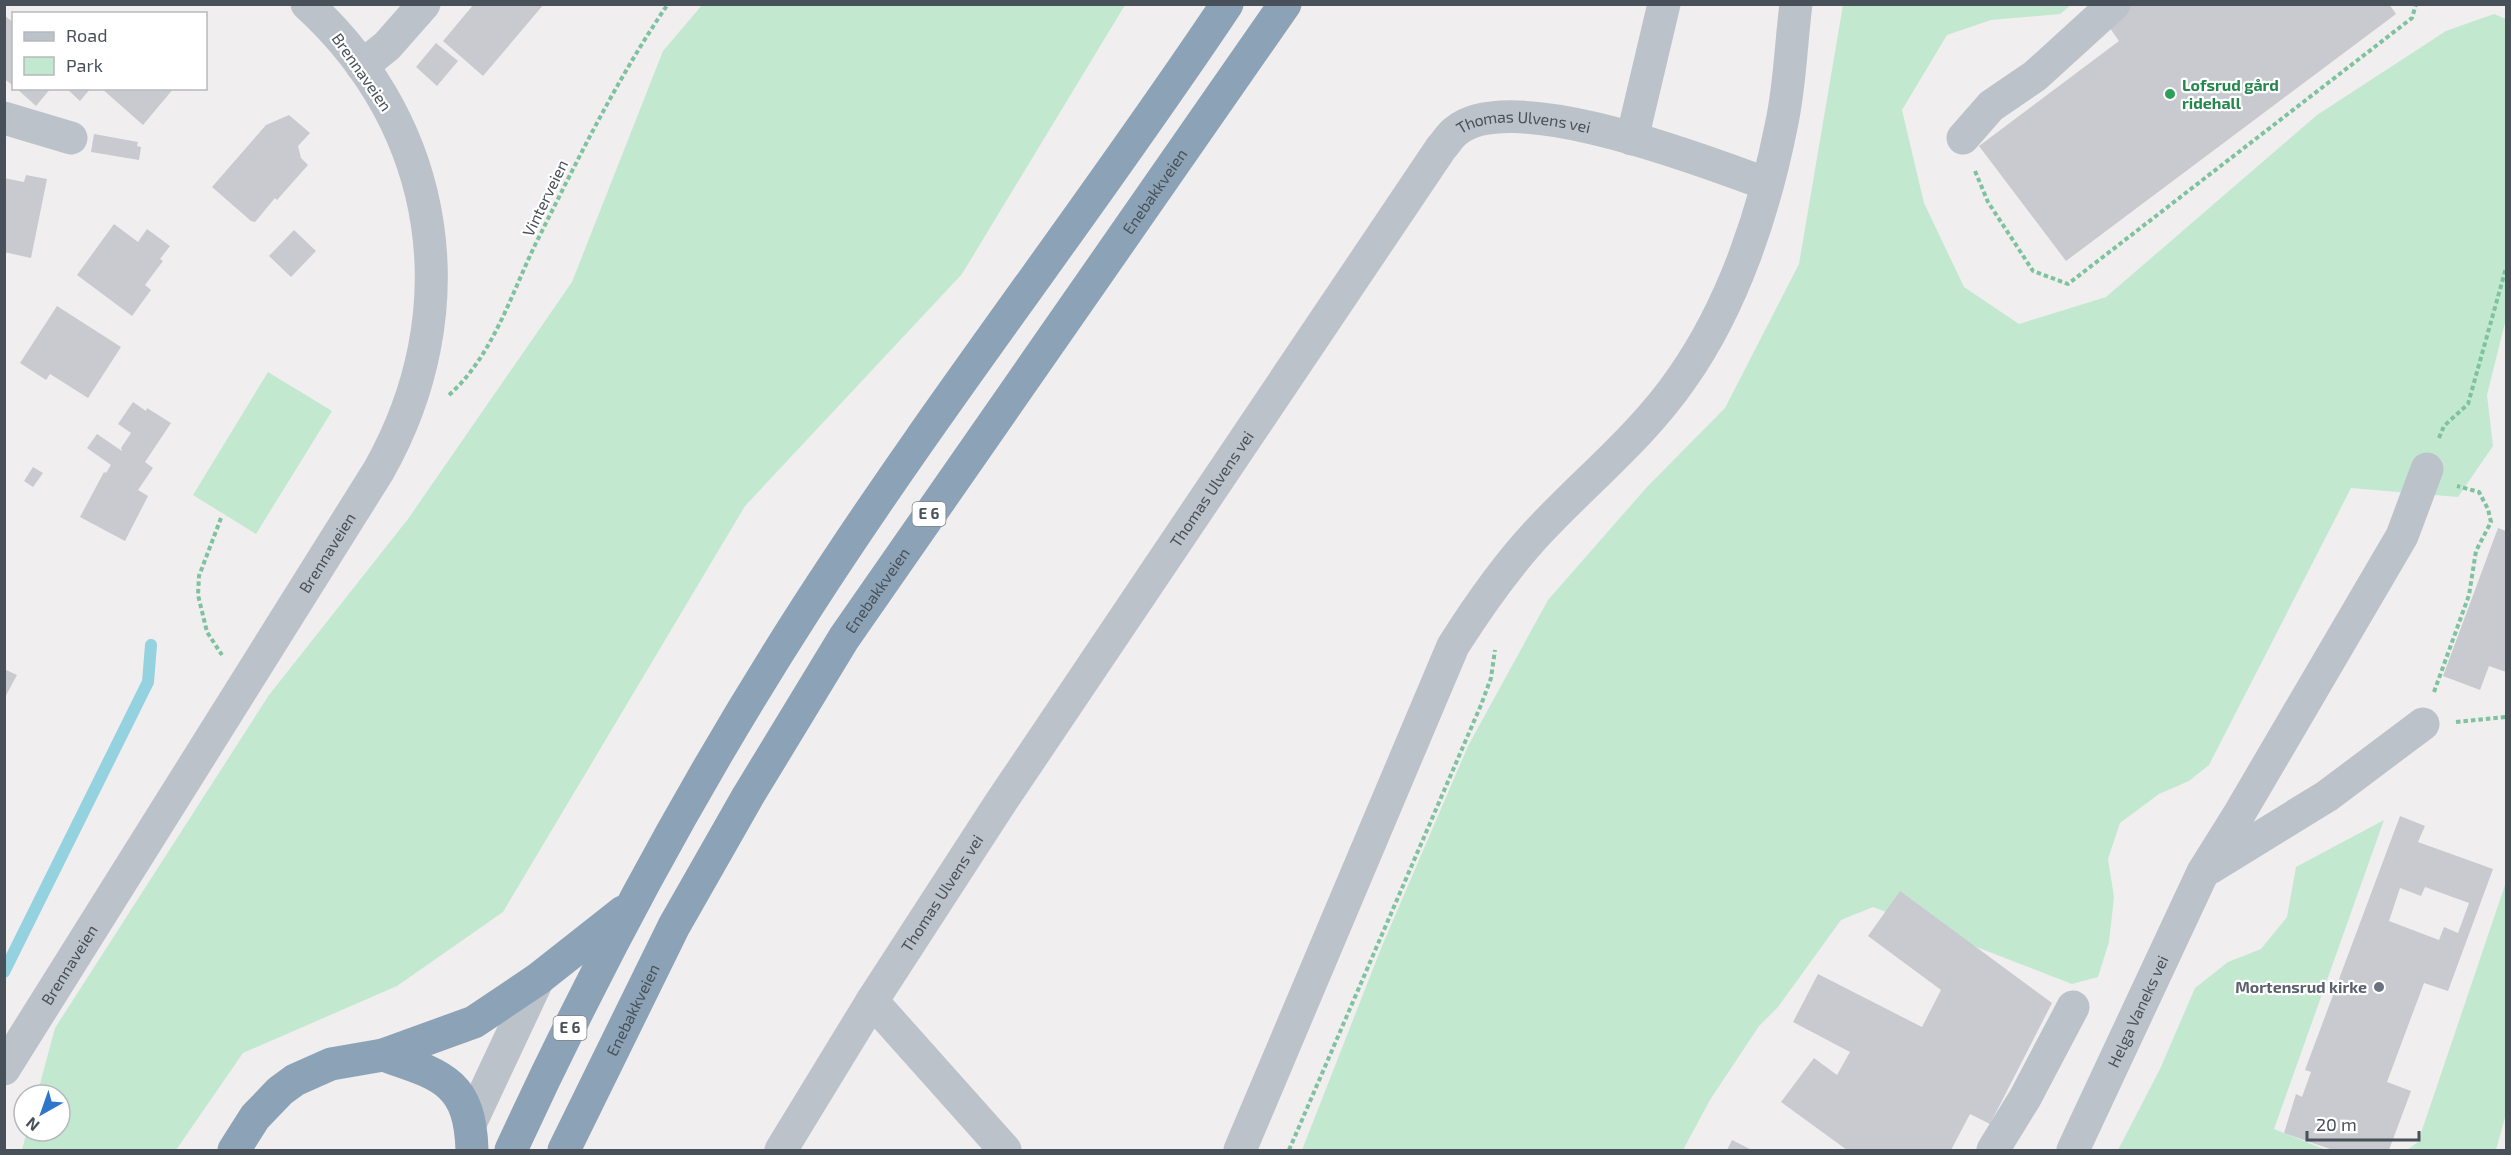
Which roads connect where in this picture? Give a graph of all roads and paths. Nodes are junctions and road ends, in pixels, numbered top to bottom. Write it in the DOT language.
graph roads {
  1 [pos="307,4"];
  2 [pos="424,4"];
  3 [pos="668,4"];
  4 [pos="1227,4"];
  5 [pos="1286,4"];
  6 [pos="1664,4"];
  7 [pos="1796,4"];
  8 [pos="2114,4"];
  9 [pos="2416,4"];
  10 [pos="362,66"];
  11 [pos="4,118"];
  12 [pos="71,138"];
  13 [pos="1963,138"];
  14 [pos="1632,139"];
  15 [pos="1767,184"];
  16 [pos="2506,268"];
  17 [pos="443,400"];
  18 [pos="2426,473"];
  19 [pos="221,518"];
  20 [pos="1475,611"];
  21 [pos="225,657"];
  22 [pos="2506,717"];
  23 [pos="2423,724"];
  24 [pos="2203,872"];
  25 [pos="630,907"];
  26 [pos="538,980"];
  27 [pos="872,1001"];
  28 [pos="2073,1007"];
  29 [pos="383,1055"];
  30 [pos="4,1070"];
  31 [pos="471,1137"];
  32 [pos="234,1150"];
  33 [pos="511,1150"];
  34 [pos="564,1150"];
  35 [pos="782,1150"];
  36 [pos="1005,1150"];
  37 [pos="1240,1150"];
  38 [pos="1289,1150"];
  39 [pos="1993,1150"];
  40 [pos="2073,1150"];
  1 -- 10 [label="street, Brennaveien"];
  2 -- 10 [label="street"];
  3 -- 17 [label="path, Vinterveien"];
  4 -- 25 [label="highway, E 6"];
  5 -- 34 [label="highway, Enebakkveien / E 6"];
  6 -- 14 [label="street"];
  7 -- 15 [label="street"];
  8 -- 13 [label="street"];
  9 -- 13 [label="path"];
  10 -- 30 [label="street, Brennaveien"];
  11 -- 12 [label="street"];
  14 -- 15 [label="street, Thomas Ulvens vei"];
  14 -- 27 [label="street, Thomas Ulvens vei"];
  15 -- 20 [label="street"];
  16 -- 18 [label="path"];
  18 -- 23 [label="path"];
  18 -- 24 [label="street, Helga Vaneks vei"];
  19 -- 21 [label="path"];
  20 -- 37 [label="street"];
  20 -- 38 [label="path"];
  22 -- 23 [label="path"];
  23 -- 24 [label="street"];
  24 -- 40 [label="street, Helga Vaneks vei"];
  25 -- 26 [label="highway"];
  25 -- 33 [label="highway, E 6"];
  26 -- 29 [label="highway"];
  26 -- 31 [label="street"];
  27 -- 35 [label="street, Thomas Ulvens vei"];
  27 -- 36 [label="street"];
  28 -- 39 [label="street"];
  29 -- 31 [label="highway"];
  29 -- 32 [label="highway"];
}
